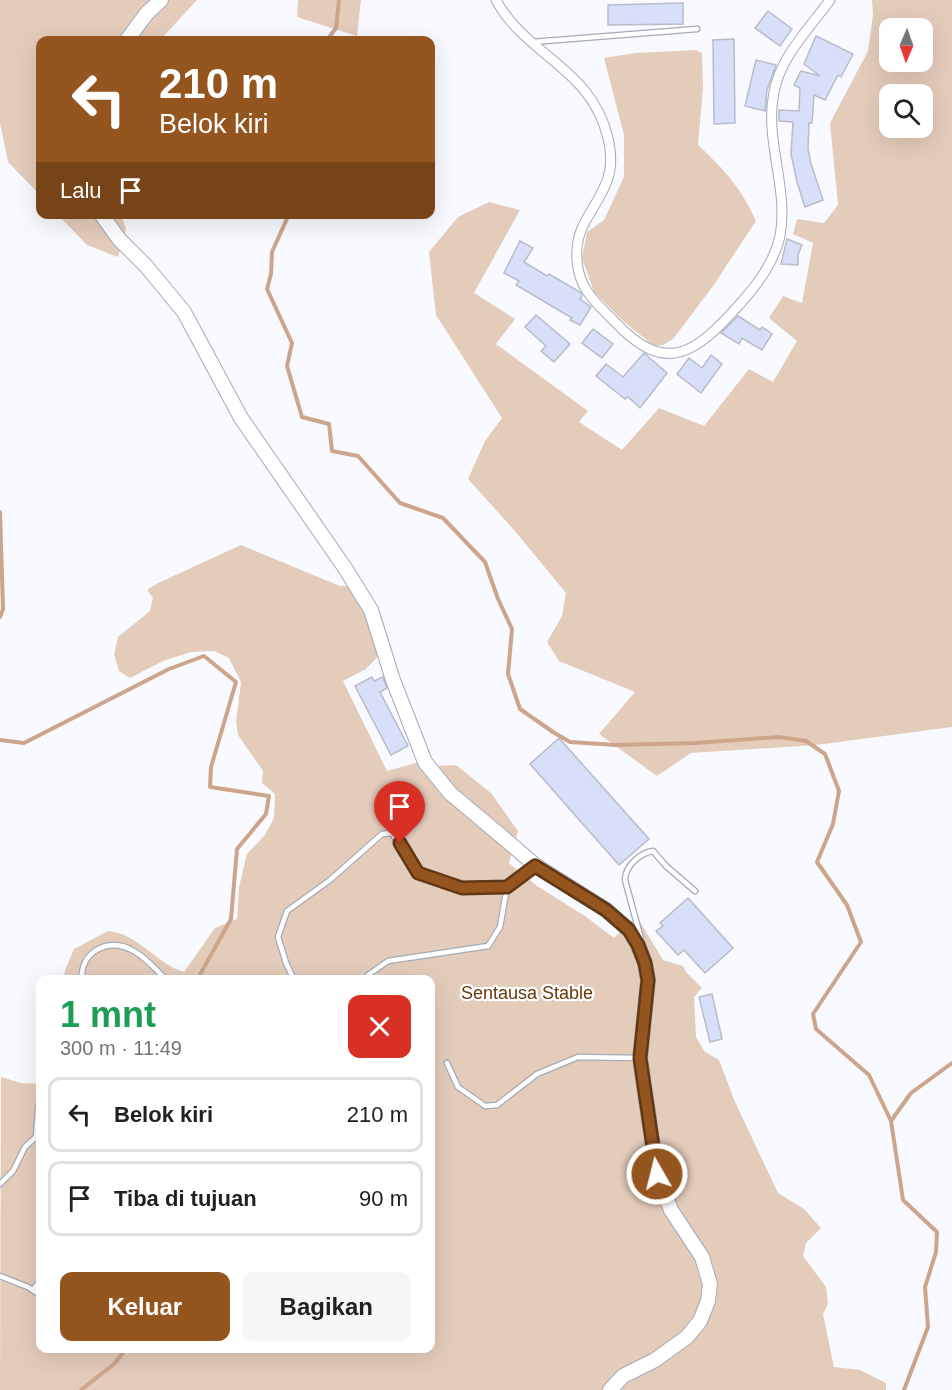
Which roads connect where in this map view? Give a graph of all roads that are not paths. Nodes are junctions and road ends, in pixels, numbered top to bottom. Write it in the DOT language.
graph roads {
  1 [pos="161,0"];
  2 [pos="496,0"];
  3 [pos="830,0"];
  4 [pos="697,29"];
  5 [pos="130,36"];
  6 [pos="532,42"];
  7 [pos="105,219"];
  8 [pos="535,866"];
  9 [pos="507,887"];
  10 [pos="695,891"];
  11 [pos="642,954"];
  12 [pos="82,975"];
  13 [pos="161,975"];
  14 [pos="292,975"];
  15 [pos="368,975"];
  16 [pos="640,1058"];
  17 [pos="447,1063"];
  18 [pos="36,1137"];
  19 [pos="0,1184"];
  20 [pos="0,1276"];
  21 [pos="36,1286"];
  22 [pos="33,1290"];
  23 [pos="36,1292"];
  24 [pos="610,1390"];
  1 -- 5 [label="street"];
  2 -- 6 [label="street"];
  3 -- 6 [label="street"];
  4 -- 6 [label="lane"];
  7 -- 8 [label="street"];
  8 -- 9 [label="lane"];
  8 -- 11 [label="street"];
  9 -- 14 [label="lane"];
  9 -- 15 [label="lane"];
  10 -- 11 [label="lane"];
  11 -- 16 [label="street"];
  12 -- 13 [label="lane"];
  16 -- 17 [label="lane"];
  16 -- 24 [label="street"];
  18 -- 19 [label="lane"];
  20 -- 22 [label="lane"];
  21 -- 22 [label="lane"];
  22 -- 23 [label="lane"];
}
